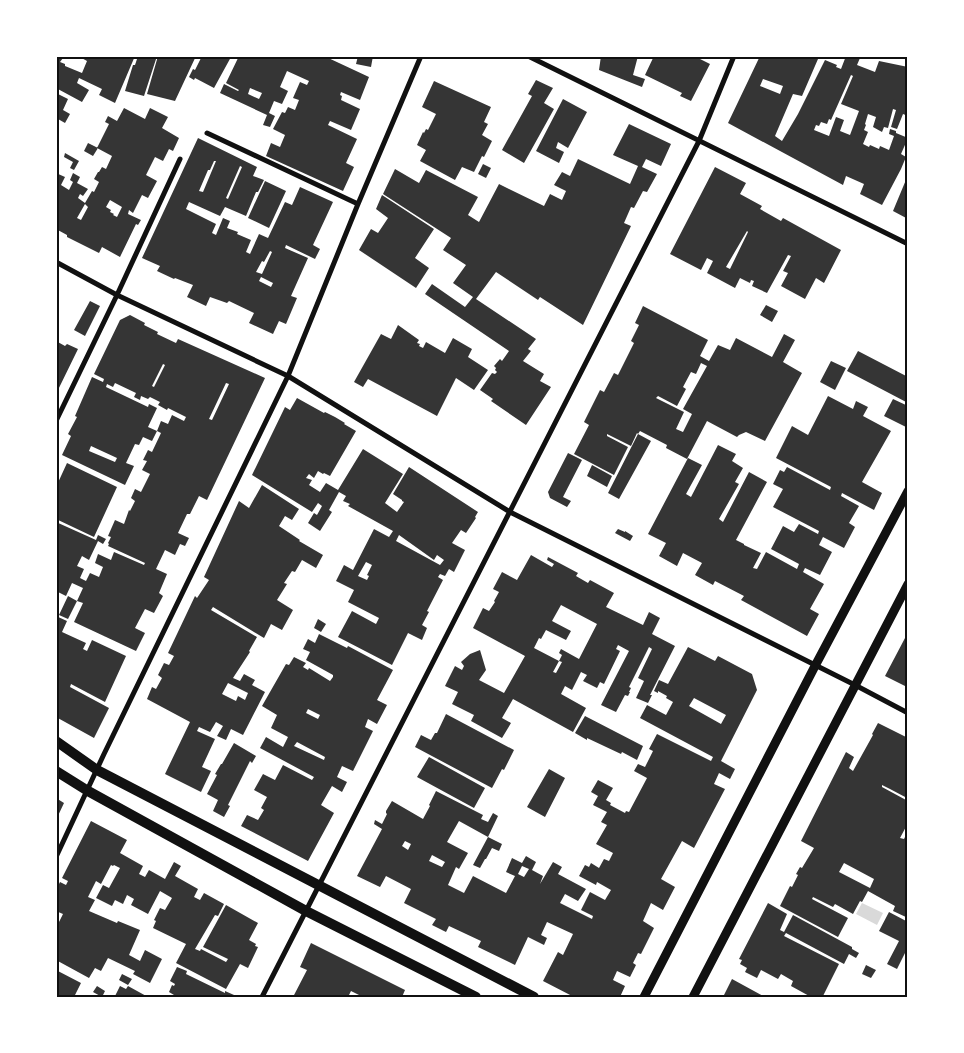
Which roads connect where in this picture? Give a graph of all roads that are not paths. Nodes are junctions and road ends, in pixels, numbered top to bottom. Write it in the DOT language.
graph roads {
  1 [pos="421,56"];
  2 [pos="528,56"];
  3 [pos="734,56"];
  4 [pos="207,134"];
  5 [pos="699,141"];
  6 [pos="180,159"];
  7 [pos="358,204"];
  8 [pos="908,244"];
  9 [pos="56,262"];
  10 [pos="117,295"];
  11 [pos="288,376"];
  12 [pos="56,421"];
  13 [pos="908,491"];
  14 [pos="510,512"];
  15 [pos="908,584"];
  16 [pos="815,666"];
  17 [pos="855,685"];
  18 [pos="908,713"];
  19 [pos="56,741"];
  20 [pos="97,770"];
  21 [pos="56,772"];
  22 [pos="88,791"];
  23 [pos="56,857"];
  24 [pos="318,885"];
  25 [pos="306,911"];
  26 [pos="262,997"];
  27 [pos="476,997"];
  28 [pos="534,997"];
  29 [pos="644,997"];
  30 [pos="693,997"];
  1 -- 7 [label="street"];
  2 -- 5 [label="street"];
  3 -- 5 [label="street"];
  4 -- 7 [label="street"];
  5 -- 8 [label="street"];
  5 -- 14 [label="street"];
  6 -- 10 [label="street"];
  7 -- 11 [label="street"];
  9 -- 10 [label="street"];
  10 -- 11 [label="street"];
  10 -- 12 [label="street"];
  11 -- 14 [label="street"];
  11 -- 20 [label="street"];
  13 -- 16 [label="street"];
  14 -- 16 [label="street"];
  14 -- 24 [label="street"];
  15 -- 17 [label="street"];
  16 -- 17 [label="street"];
  16 -- 29 [label="street"];
  17 -- 18 [label="street"];
  17 -- 30 [label="street"];
  19 -- 20 [label="main road"];
  20 -- 22 [label="street"];
  20 -- 24 [label="main road"];
  21 -- 22 [label="main road"];
  22 -- 23 [label="street"];
  22 -- 25 [label="main road"];
  24 -- 25 [label="street"];
  24 -- 28 [label="main road"];
  25 -- 26 [label="street"];
  25 -- 27 [label="main road"];
}
